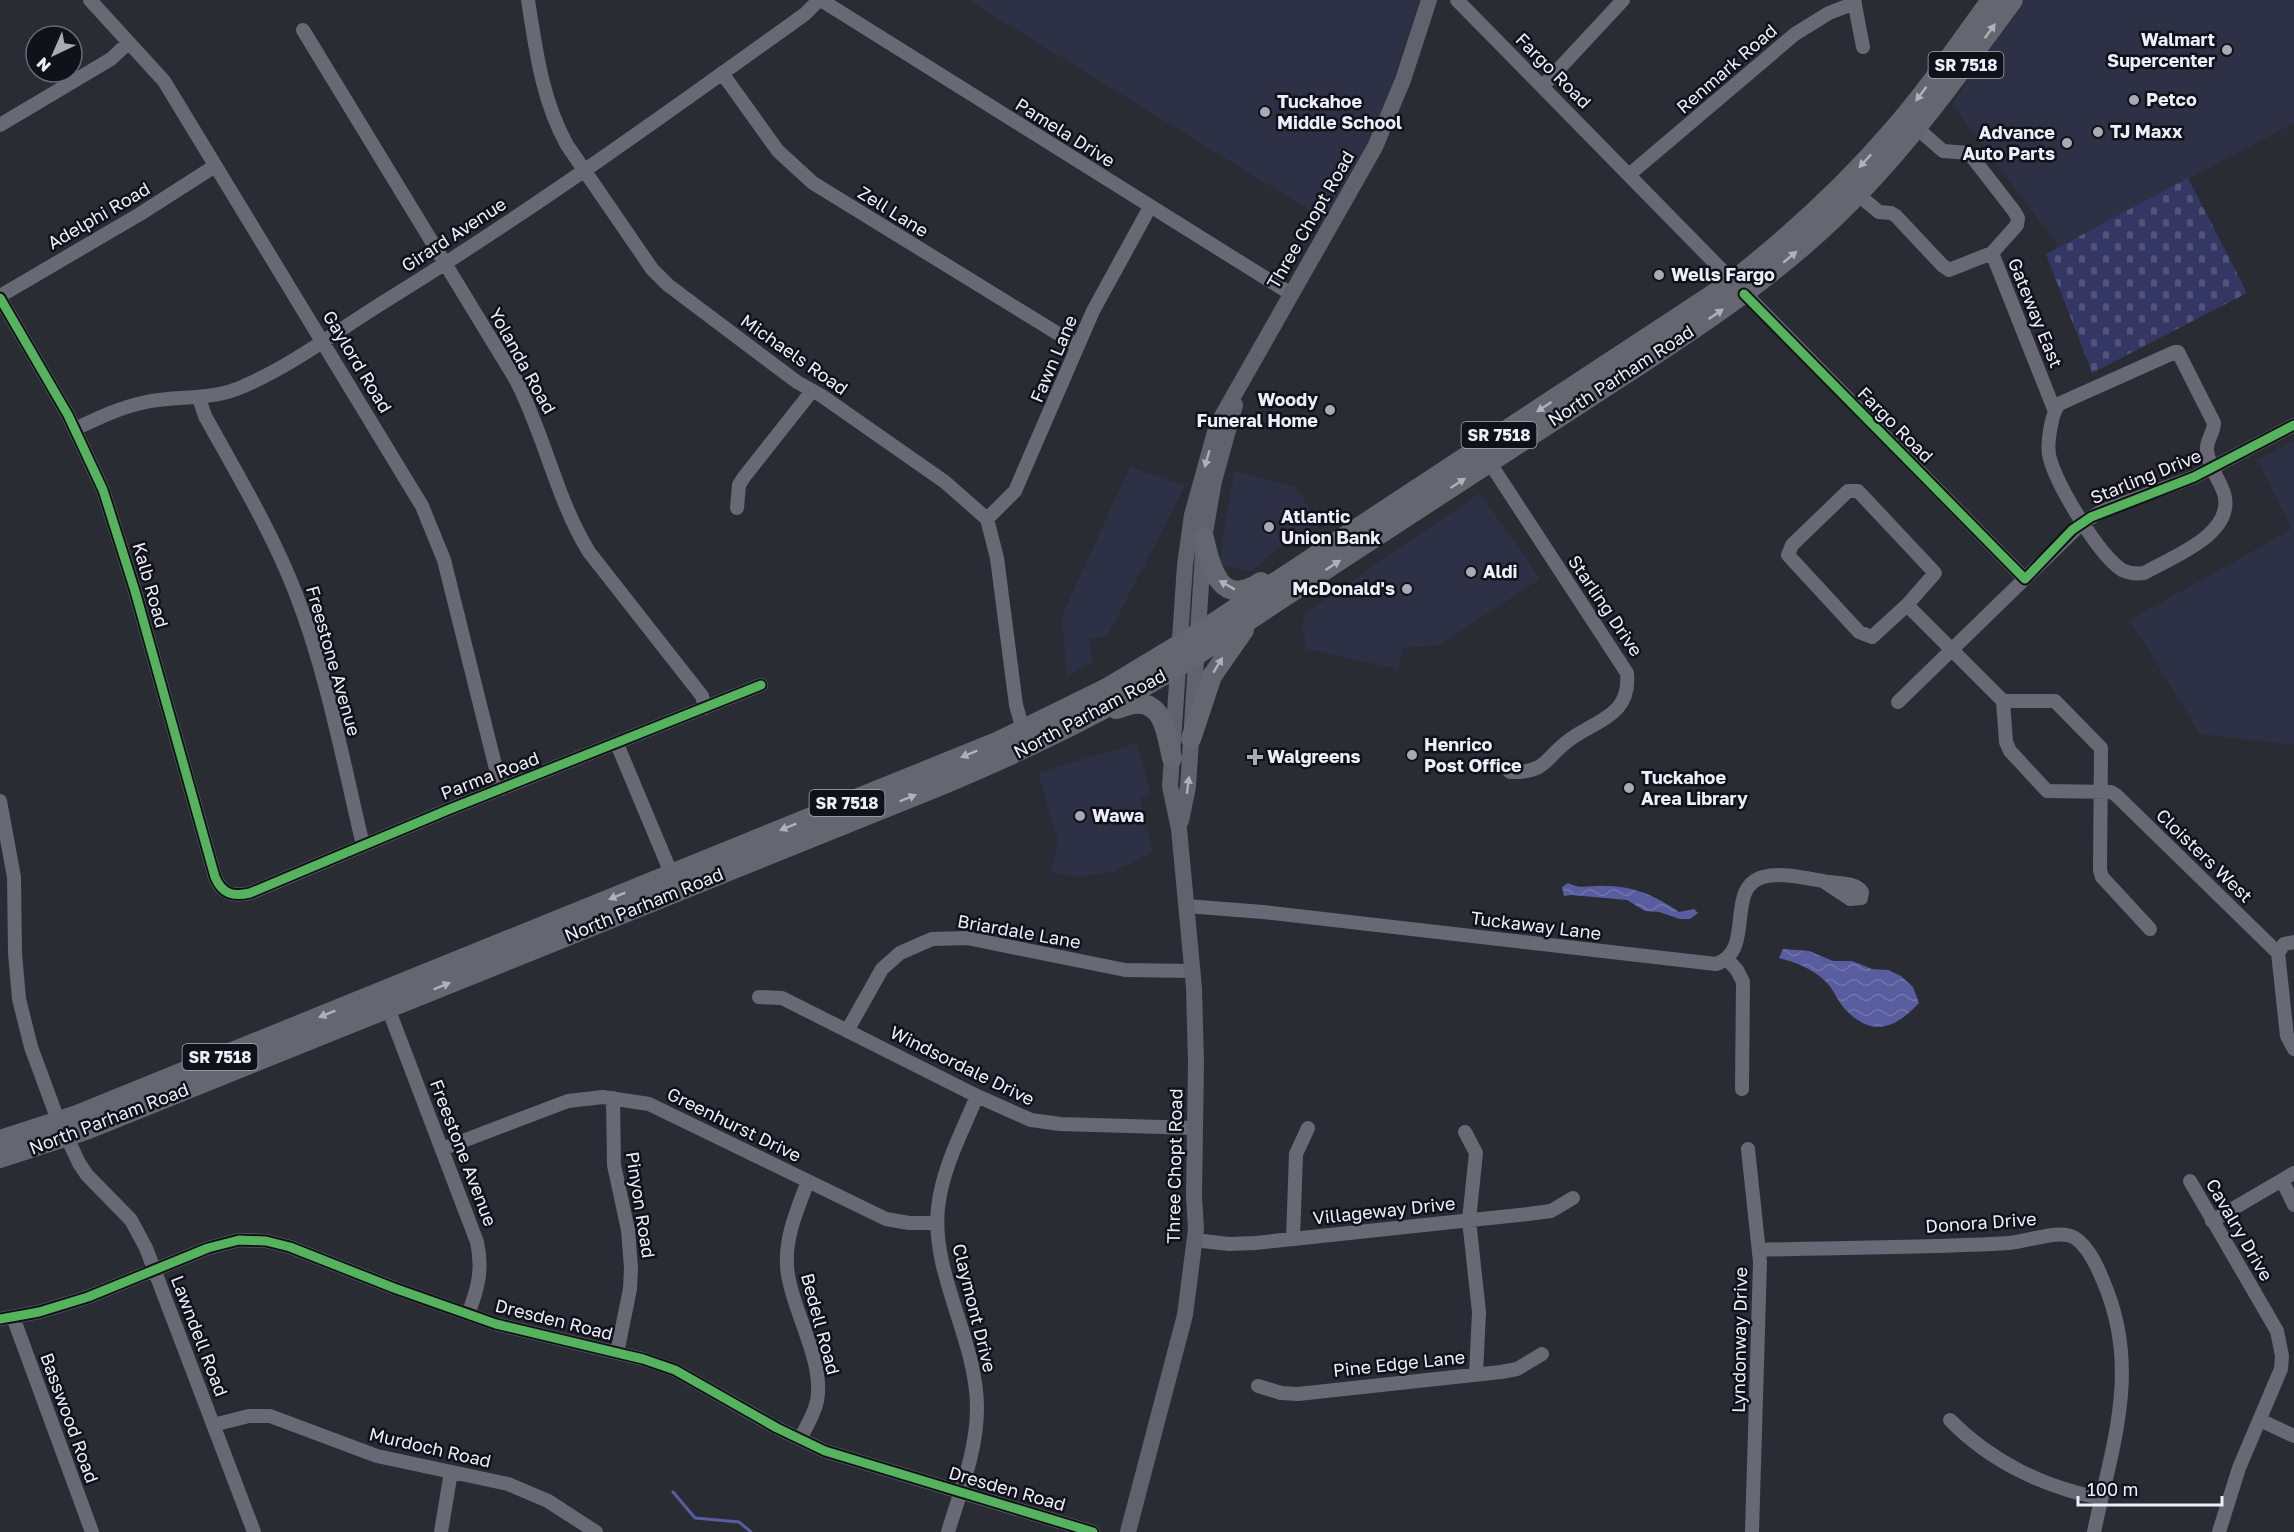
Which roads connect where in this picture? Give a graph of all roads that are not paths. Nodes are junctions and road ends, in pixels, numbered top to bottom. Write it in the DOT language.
graph roads {
  1 [pos="90,0"];
  2 [pos="528,0"];
  3 [pos="820,0"];
  4 [pos="1429,0"];
  5 [pos="1457,0"];
  6 [pos="1623,0"];
  7 [pos="1991,0"];
  8 [pos="2013,0"];
  9 [pos="1855,2"];
  10 [pos="303,30"];
  11 [pos="128,43"];
  12 [pos="1863,46"];
  13 [pos="722,73"];
  14 [pos="1543,86"];
  15 [pos="1911,123"];
  16 [pos="0,125"];
  17 [pos="215,166"];
  18 [pos="584,171"];
  19 [pos="1630,174"];
  20 [pos="1857,195"];
  21 [pos="1150,207"];
  22 [pos="1992,253"];
  23 [pos="446,263"];
  24 [pos="1738,288"];
  25 [pos="1291,294"];
  26 [pos="0,297"];
  27 [pos="323,339"];
  28 [pos="1078,346"];
  29 [pos="1239,387"];
  30 [pos="812,391"];
  31 [pos="199,398"];
  32 [pos="2054,409"];
  33 [pos="2294,425"];
  34 [pos="75,429"];
  35 [pos="1485,455"];
  36 [pos="2212,468"];
  37 [pos="737,508"];
  38 [pos="987,519"];
  39 [pos="2082,523"];
  40 [pos="1204,538"];
  41 [pos="1317,555"];
  42 [pos="2025,579"];
  43 [pos="1907,605"];
  44 [pos="1255,616"];
  45 [pos="1198,633"];
  46 [pos="1179,645"];
  47 [pos="1953,650"];
  48 [pos="1197,655"];
  49 [pos="1178,667"];
  50 [pos="761,685"];
  51 [pos="2003,701"];
  52 [pos="1898,702"];
  53 [pos="705,708"];
  54 [pos="1099,713"];
  55 [pos="1026,739"];
  56 [pos="1191,739"];
  57 [pos="617,744"];
  58 [pos="1172,758"];
  59 [pos="1510,772"];
  60 [pos="501,789"];
  61 [pos="2101,792"];
  62 [pos="0,801"];
  63 [pos="1179,829"];
  64 [pos="363,845"];
  65 [pos="1823,881"];
  66 [pos="675,882"];
  67 [pos="231,894"];
  68 [pos="1186,906"];
  69 [pos="2151,929"];
  70 [pos="2294,942"];
  71 [pos="2278,953"];
  72 [pos="1727,959"];
  73 [pos="1193,971"];
  74 [pos="759,997"];
  75 [pos="385,1000"];
  76 [pos="847,1031"];
  77 [pos="2294,1049"];
  78 [pos="1742,1089"];
  79 [pos="977,1096"];
  80 [pos="613,1098"];
  81 [pos="1195,1128"];
  82 [pos="1308,1128"];
  83 [pos="62,1130"];
  84 [pos="1466,1132"];
  85 [pos="0,1140"];
  86 [pos="442,1149"];
  87 [pos="1748,1149"];
  88 [pos="0,1158"];
  89 [pos="2294,1173"];
  90 [pos="2282,1180"];
  91 [pos="808,1181"];
  92 [pos="2190,1181"];
  93 [pos="1573,1198"];
  94 [pos="2294,1205"];
  95 [pos="1469,1220"];
  96 [pos="2212,1221"];
  97 [pos="938,1223"];
  98 [pos="1293,1239"];
  99 [pos="1194,1240"];
  100 [pos="1759,1250"];
  101 [pos="154,1269"];
  102 [pos="468,1314"];
  103 [pos="6,1318"];
  104 [pos="617,1353"];
  105 [pos="1542,1354"];
  106 [pos="1476,1374"];
  107 [pos="1258,1386"];
  108 [pos="1950,1420"];
  109 [pos="2260,1420"];
  110 [pos="213,1425"];
  111 [pos="2294,1437"];
  112 [pos="800,1439"];
  113 [pos="452,1472"];
  114 [pos="960,1493"];
  115 [pos="2101,1498"];
  116 [pos="92,1532"];
  117 [pos="254,1532"];
  118 [pos="441,1532"];
  119 [pos="597,1532"];
  120 [pos="948,1532"];
  121 [pos="1093,1532"];
  122 [pos="1128,1532"];
  123 [pos="1752,1532"];
  124 [pos="2094,1532"];
  125 [pos="2218,1532"];
  1 -- 11 [label="street, Gaylord Road"];
  2 -- 18 [label="street, Michaels Road"];
  3 -- 13 [label="street, Girard Avenue"];
  3 -- 21 [label="street, Pamela Drive"];
  4 -- 25 [label="main road, Three Chopt Road"];
  5 -- 14 [label="street, Fargo Road"];
  6 -- 14 [label="street"];
  7 -- 15 [label="highway, North Parham Road / SR 7518, one-way"];
  15 -- 8 [label="highway, North Parham Road / SR 7518, one-way"];
  9 -- 12 [label="street"];
  9 -- 19 [label="street, Renmark Road"];
  10 -- 23 [label="street, Yolanda Road"];
  11 -- 16 [label="street"];
  11 -- 17 [label="street, Gaylord Road"];
  13 -- 18 [label="street, Girard Avenue"];
  13 -- 28 [label="street, Zell Lane"];
  14 -- 19 [label="street, Fargo Road"];
  15 -- 20 [label="highway, North Parham Road / SR 7518"];
  15 -- 22 [label="street"];
  15 -- 24 [label="highway, North Parham Road / SR 7518, one-way"];
  17 -- 26 [label="street, Adelphi Road"];
  17 -- 27 [label="street, Gaylord Road"];
  18 -- 23 [label="street, Girard Avenue"];
  18 -- 30 [label="street, Michaels Road"];
  19 -- 24 [label="street, Fargo Road"];
  20 -- 22 [label="street, Gateway East"];
  24 -- 20 [label="highway, North Parham Road / SR 7518, one-way"];
  21 -- 25 [label="street, Pamela Drive"];
  21 -- 28 [label="street, Fawn Lane"];
  22 -- 32 [label="street, Gateway East"];
  23 -- 27 [label="street, Girard Avenue"];
  23 -- 53 [label="street, Yolanda Road"];
  24 -- 35 [label="highway, North Parham Road / SR 7518"];
  24 -- 42 [label="street, Fargo Road"];
  25 -- 29 [label="main road, Three Chopt Road"];
  26 -- 34 [label="street, Kalb Road"];
  27 -- 31 [label="street, Girard Avenue"];
  27 -- 60 [label="street, Gaylord Road"];
  28 -- 38 [label="street, Fawn Lane"];
  29 -- 40 [label="main road, Three Chopt Road"];
  29 -- 46 [label="main road, Three Chopt Road, one-way"];
  30 -- 37 [label="street"];
  30 -- 38 [label="street, Michaels Road"];
  31 -- 34 [label="street, Girard Avenue"];
  31 -- 64 [label="street, Freestone Avenue"];
  32 -- 36 [label="street"];
  32 -- 39 [label="street, Gateway East"];
  33 -- 36 [label="street, Starling Drive"];
  34 -- 67 [label="street, Kalb Road"];
  35 -- 41 [label="highway, North Parham Road / SR 7518"];
  44 -- 35 [label="highway, North Parham Road / SR 7518, one-way"];
  35 -- 59 [label="street, Starling Drive"];
  36 -- 39 [label="street, Starling Drive"];
  36 -- 39 [label="street, Gateway East"];
  38 -- 55 [label="street"];
  39 -- 42 [label="street, Starling Drive"];
  41 -- 40 [label="highway, one-way"];
  40 -- 45 [label="main road, Three Chopt Road"];
  41 -- 45 [label="highway, North Parham Road / SR 7518"];
  42 -- 47 [label="street, Starling Drive"];
  43 -- 43 [label="street"];
  43 -- 47 [label="street"];
  44 -- 48 [label="highway, North Parham Road / SR 7518"];
  56 -- 44 [label="highway, one-way"];
  45 -- 46 [label="highway, North Parham Road / SR 7518"];
  45 -- 48 [label="main road, Three Chopt Road"];
  46 -- 49 [label="main road, Three Chopt Road"];
  46 -- 55 [label="highway, North Parham Road / SR 7518"];
  47 -- 51 [label="street"];
  47 -- 52 [label="street, Starling Drive"];
  48 -- 49 [label="highway, North Parham Road / SR 7518"];
  48 -- 56 [label="main road, Three Chopt Road"];
  49 -- 54 [label="highway, North Parham Road / SR 7518"];
  49 -- 58 [label="main road, Three Chopt Road"];
  50 -- 53 [label="street, Parma Road"];
  51 -- 61 [label="street, Cloisters West"];
  51 -- 61 [label="street"];
  53 -- 57 [label="street, Parma Road"];
  54 -- 55 [label="highway, North Parham Road / SR 7518"];
  54 -- 58 [label="highway"];
  55 -- 66 [label="highway, North Parham Road / SR 7518"];
  63 -- 56 [label="main road, Three Chopt Road, one-way"];
  57 -- 60 [label="street, Parma Road"];
  57 -- 66 [label="street"];
  58 -- 63 [label="main road, Three Chopt Road"];
  60 -- 64 [label="street, Parma Road"];
  61 -- 69 [label="street"];
  61 -- 71 [label="street, Cloisters West"];
  62 -- 83 [label="street, Lawndell Road"];
  63 -- 68 [label="main road, Three Chopt Road"];
  64 -- 67 [label="street, Parma Road"];
  65 -- 72 [label="street"];
  66 -- 75 [label="highway, North Parham Road / SR 7518"];
  68 -- 72 [label="street, Tuckaway Lane"];
  68 -- 73 [label="main road, Three Chopt Road"];
  70 -- 71 [label="street"];
  71 -- 77 [label="street"];
  72 -- 78 [label="street"];
  73 -- 76 [label="street, Briardale Lane"];
  73 -- 81 [label="main road, Three Chopt Road"];
  74 -- 76 [label="street, Windsordale Drive"];
  75 -- 83 [label="highway, North Parham Road / SR 7518"];
  75 -- 86 [label="street, Freestone Avenue"];
  76 -- 79 [label="street, Windsordale Drive"];
  79 -- 81 [label="street, Windsordale Drive"];
  79 -- 97 [label="street, Claymont Drive"];
  80 -- 86 [label="street, Greenhurst Drive"];
  80 -- 91 [label="street, Greenhurst Drive"];
  80 -- 104 [label="street, Pinyon Road"];
  81 -- 99 [label="main road, Three Chopt Road"];
  82 -- 98 [label="street"];
  83 -- 85 [label="highway, North Parham Road / SR 7518"];
  83 -- 88 [label="highway, North Parham Road / SR 7518"];
  83 -- 101 [label="street, Lawndell Road"];
  84 -- 95 [label="street"];
  86 -- 102 [label="street, Freestone Avenue"];
  87 -- 100 [label="street, Lyndonway Drive"];
  89 -- 90 [label="street"];
  90 -- 94 [label="street"];
  90 -- 96 [label="street"];
  91 -- 97 [label="street, Greenhurst Drive"];
  91 -- 112 [label="street, Bedell Road"];
  92 -- 96 [label="street, Cavalry Drive"];
  93 -- 95 [label="street, Villageway Drive"];
  95 -- 98 [label="street, Villageway Drive"];
  95 -- 106 [label="street"];
  96 -- 109 [label="street, Cavalry Drive"];
  97 -- 114 [label="street, Claymont Drive"];
  98 -- 99 [label="street, Villageway Drive"];
  99 -- 122 [label="main road, Three Chopt Road"];
  100 -- 115 [label="street, Donora Drive"];
  100 -- 123 [label="street, Lyndonway Drive"];
  101 -- 102 [label="street, Dresden Road"];
  101 -- 103 [label="street, Dresden Road"];
  101 -- 110 [label="street, Lawndell Road"];
  102 -- 104 [label="street, Dresden Road"];
  103 -- 116 [label="street, Basswood Road"];
  104 -- 112 [label="street, Dresden Road"];
  105 -- 106 [label="street, Pine Edge Lane"];
  106 -- 107 [label="street, Pine Edge Lane"];
  108 -- 115 [label="street"];
  109 -- 111 [label="street"];
  109 -- 125 [label="street, Cavalry Drive"];
  110 -- 113 [label="street, Murdoch Road"];
  110 -- 117 [label="street, Lawndell Road"];
  112 -- 114 [label="street, Dresden Road"];
  113 -- 118 [label="street"];
  113 -- 119 [label="street, Murdoch Road"];
  114 -- 120 [label="street, Claymont Drive"];
  114 -- 121 [label="street, Dresden Road"];
  115 -- 124 [label="street, Donora Drive"];
}
